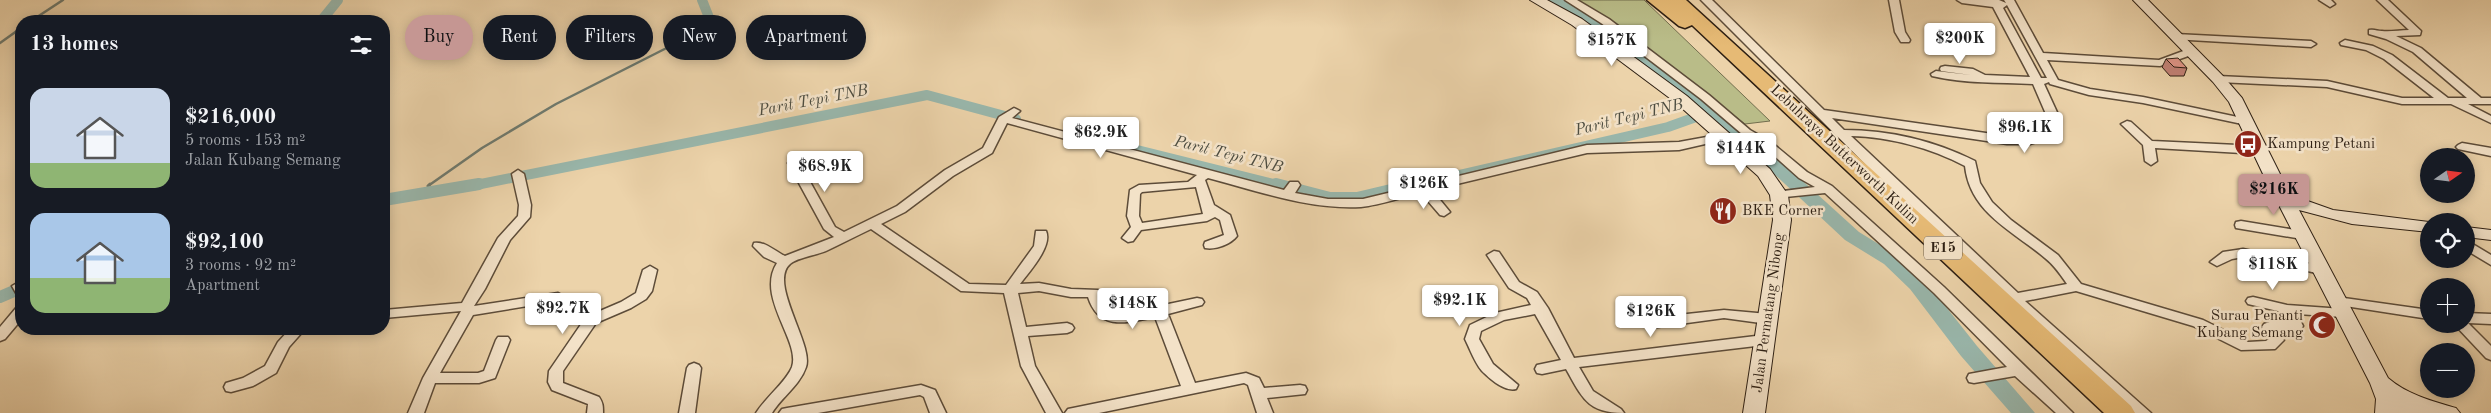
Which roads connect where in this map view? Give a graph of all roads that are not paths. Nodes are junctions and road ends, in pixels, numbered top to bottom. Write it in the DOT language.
graph roads {
  1 [pos="1537,0"];
  2 [pos="1570,0"];
  3 [pos="1656,0"];
  4 [pos="1662,0"];
  5 [pos="1676,0"];
  6 [pos="1685,0"];
  7 [pos="1706,0"];
  8 [pos="1894,0"];
  9 [pos="1962,0"];
  10 [pos="2140,0"];
  11 [pos="2382,0"];
  12 [pos="1996,2"];
  13 [pos="2010,3"];
  14 [pos="1698,27"];
  15 [pos="2373,32"];
  16 [pos="2176,37"];
  17 [pos="2390,37"];
  18 [pos="1905,40"];
  19 [pos="2345,43"];
  20 [pos="2311,44"];
  21 [pos="2190,52"];
  22 [pos="2039,56"];
  23 [pos="1940,71"];
  24 [pos="2218,79"];
  25 [pos="2037,80"];
  26 [pos="2054,82"];
  27 [pos="1758,83"];
  28 [pos="2478,101"];
  29 [pos="2491,101"];
  30 [pos="2451,102"];
  31 [pos="1822,113"];
  32 [pos="2491,120"];
  33 [pos="2247,122"];
  34 [pos="2127,124"];
  35 [pos="1711,126"];
  36 [pos="1842,133"];
  37 [pos="2148,144"];
  38 [pos="2462,147"];
  39 [pos="2259,150"];
  40 [pos="2491,152"];
  41 [pos="2151,161"];
  42 [pos="794,163"];
  43 [pos="1202,177"];
  44 [pos="520,179"];
  45 [pos="1425,190"];
  46 [pos="1825,190"];
  47 [pos="2281,192"];
  48 [pos="1786,195"];
  49 [pos="1210,208"];
  50 [pos="1444,212"];
  51 [pos="2316,212"];
  52 [pos="871,223"];
  53 [pos="2241,225"];
  54 [pos="2420,226"];
  55 [pos="1137,227"];
  56 [pos="2299,229"];
  57 [pos="2475,233"];
  58 [pos="1041,234"];
  59 [pos="2491,235"];
  60 [pos="844,236"];
  61 [pos="1128,238"];
  62 [pos="1210,245"];
  63 [pos="759,246"];
  64 [pos="2475,250"];
  65 [pos="1494,255"];
  66 [pos="785,261"];
  67 [pos="2491,261"];
  68 [pos="2217,262"];
  69 [pos="650,270"];
  70 [pos="2321,270"];
  71 [pos="2076,286"];
  72 [pos="1010,290"];
  73 [pos="558,297"];
  74 [pos="2016,298"];
  75 [pos="2253,301"];
  76 [pos="1197,302"];
  77 [pos="2340,307"];
  78 [pos="1541,308"];
  79 [pos="467,309"];
  80 [pos="2287,309"];
  81 [pos="1160,312"];
  82 [pos="390,313"];
  83 [pos="2420,314"];
  84 [pos="15,318"];
  85 [pos="2475,318"];
  86 [pos="1768,319"];
  87 [pos="2491,319"];
  88 [pos="1650,323"];
  89 [pos="1067,328"];
  90 [pos="1021,332"];
  91 [pos="2470,333"];
  92 [pos="292,335"];
  93 [pos="0,336"];
  94 [pos="503,340"];
  95 [pos="1764,340"];
  96 [pos="2491,355"];
  97 [pos="1570,363"];
  98 [pos="694,368"];
  99 [pos="1542,368"];
  100 [pos="2012,371"];
  101 [pos="430,378"];
  102 [pos="1977,378"];
  103 [pos="2380,383"];
  104 [pos="1511,385"];
  105 [pos="231,387"];
  106 [pos="1189,388"];
  107 [pos="1256,388"];
  108 [pos="1300,390"];
  109 [pos="2443,412"];
  110 [pos="416,413"];
  111 [pos="595,413"];
  112 [pos="688,413"];
  113 [pos="764,413"];
  114 [pos="786,413"];
  115 [pos="938,413"];
  116 [pos="1054,413"];
  117 [pos="1073,413"];
  118 [pos="1265,413"];
  119 [pos="1616,413"];
  120 [pos="1754,413"];
  121 [pos="2064,413"];
  122 [pos="2100,413"];
  123 [pos="2121,413"];
  124 [pos="2143,413"];
  125 [pos="2386,413"];
  126 [pos="2398,413"];
  1 -- 35 [label="main road, Jalan Permatang Nibong"];
  2 -- 46 [label="street"];
  3 -- 14 [label="highway"];
  4 -- 14 [label="highway, Lebuhraya Butterworth Kulim / E15"];
  5 -- 14 [label="highway, Lebuhraya Butterworth Kulim / E15"];
  6 -- 14 [label="highway"];
  7 -- 31 [label="street"];
  8 -- 18 [label="street"];
  9 -- 12 [label="street"];
  10 -- 16 [label="main road"];
  11 -- 17 [label="street"];
  12 -- 13 [label="street"];
  12 -- 25 [label="street"];
  13 -- 22 [label="street"];
  14 -- 27 [label="highway, Lebuhraya Butterworth Kulim / E15"];
  15 -- 17 [label="street"];
  16 -- 20 [label="street"];
  16 -- 21 [label="main road"];
  17 -- 28 [label="street"];
  19 -- 30 [label="street"];
  21 -- 22 [label="street"];
  21 -- 24 [label="main road"];
  22 -- 26 [label="street"];
  23 -- 25 [label="street"];
  24 -- 30 [label="street"];
  24 -- 33 [label="main road"];
  25 -- 26 [label="street"];
  25 -- 31 [label="street"];
  26 -- 33 [label="street"];
  27 -- 122 [label="highway, Lebuhraya Butterworth Kulim / E15"];
  27 -- 123 [label="highway, Lebuhraya Butterworth Kulim / E15"];
  28 -- 29 [label="street"];
  28 -- 30 [label="street"];
  30 -- 32 [label="street"];
  31 -- 36 [label="street"];
  33 -- 39 [label="main road"];
  34 -- 37 [label="street"];
  35 -- 45 [label="street"];
  35 -- 48 [label="main road, Jalan Permatang Nibong"];
  36 -- 71 [label="street"];
  36 -- 74 [label="street"];
  37 -- 39 [label="street"];
  37 -- 41 [label="street"];
  38 -- 40 [label="street"];
  39 -- 47 [label="main road"];
  42 -- 60 [label="street"];
  43 -- 45 [label="street"];
  43 -- 49 [label="street"];
  43 -- 52 [label="street"];
  43 -- 55 [label="street"];
  44 -- 79 [label="street"];
  45 -- 50 [label="street"];
  46 -- 48 [label="street"];
  46 -- 100 [label="street"];
  47 -- 51 [label="main road"];
  47 -- 56 [label="main road"];
  48 -- 86 [label="main road, Jalan Permatang Nibong"];
  49 -- 55 [label="street"];
  49 -- 62 [label="street"];
  51 -- 54 [label="main road"];
  51 -- 56 [label="main road"];
  52 -- 60 [label="street"];
  52 -- 72 [label="street"];
  53 -- 56 [label="street"];
  55 -- 61 [label="street"];
  56 -- 70 [label="main road"];
  57 -- 59 [label="main road"];
  58 -- 72 [label="street"];
  60 -- 66 [label="street"];
  63 -- 66 [label="street"];
  64 -- 67 [label="street"];
  65 -- 78 [label="street"];
  66 -- 113 [label="street"];
  68 -- 70 [label="street"];
  69 -- 111 [label="street"];
  70 -- 77 [label="main road"];
  71 -- 74 [label="street"];
  71 -- 80 [label="street"];
  72 -- 81 [label="street"];
  72 -- 90 [label="street"];
  73 -- 79 [label="street"];
  74 -- 124 [label="street"];
  75 -- 80 [label="street"];
  76 -- 81 [label="street"];
  77 -- 80 [label="street"];
  77 -- 83 [label="street"];
  77 -- 103 [label="main road"];
  78 -- 97 [label="street"];
  78 -- 104 [label="street"];
  79 -- 82 [label="street"];
  79 -- 101 [label="street"];
  81 -- 106 [label="street"];
  84 -- 93 [label="street"];
  85 -- 87 [label="street"];
  86 -- 88 [label="street"];
  86 -- 95 [label="main road, Jalan Permatang Nibong"];
  89 -- 90 [label="street"];
  90 -- 116 [label="street"];
  91 -- 96 [label="street"];
  92 -- 105 [label="street"];
  94 -- 101 [label="street"];
  95 -- 97 [label="street"];
  95 -- 120 [label="main road, Jalan Permatang Nibong"];
  97 -- 99 [label="street"];
  97 -- 119 [label="street"];
  98 -- 112 [label="street"];
  100 -- 102 [label="street"];
  100 -- 121 [label="street"];
  101 -- 110 [label="street"];
  103 -- 109 [label="main road"];
  103 -- 125 [label="main road"];
  106 -- 107 [label="street"];
  106 -- 117 [label="street"];
  107 -- 108 [label="street"];
  107 -- 118 [label="street"];
  109 -- 126 [label="main road"];
  114 -- 115 [label="street"];
}
